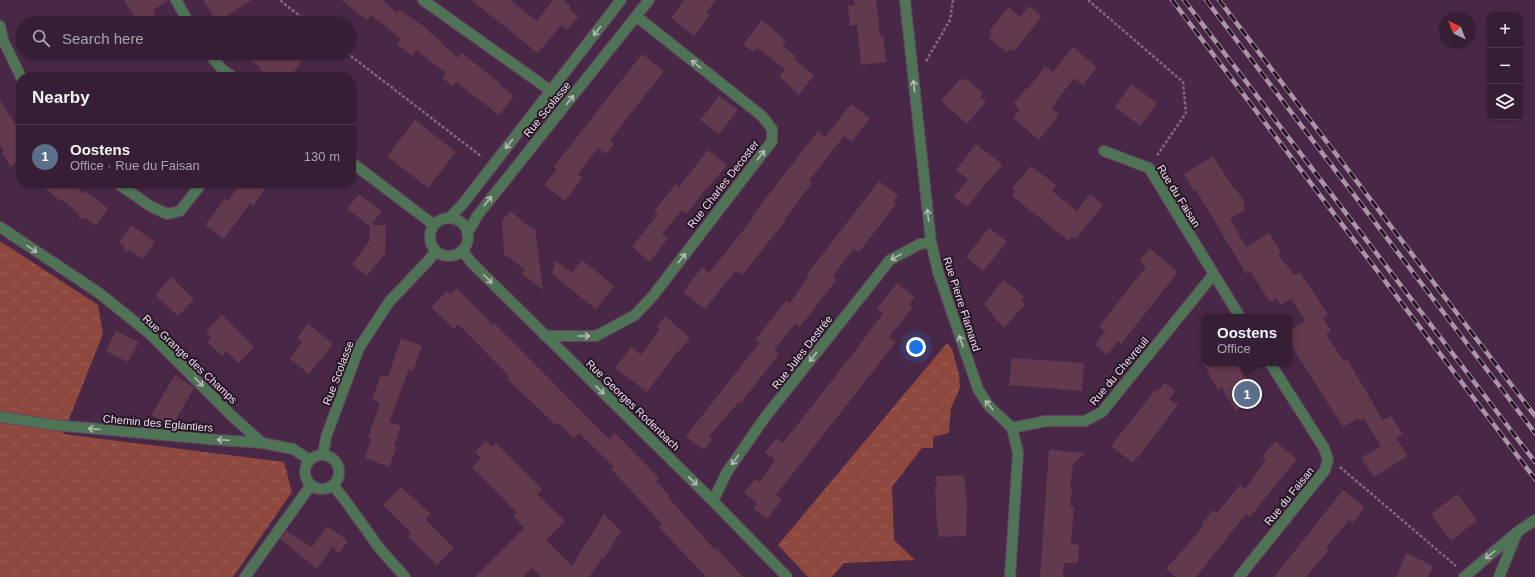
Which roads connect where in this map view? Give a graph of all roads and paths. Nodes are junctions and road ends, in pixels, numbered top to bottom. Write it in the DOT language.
graph roads {
  1 [pos="176,0"];
  2 [pos="281,0"];
  3 [pos="423,0"];
  4 [pos="621,0"];
  5 [pos="648,0"];
  6 [pos="905,0"];
  7 [pos="953,0"];
  8 [pos="1088,0"];
  9 [pos="185,16"];
  10 [pos="300,16"];
  11 [pos="636,16"];
  12 [pos="0,26"];
  13 [pos="214,60"];
  14 [pos="356,60"];
  15 [pos="19,72"];
  16 [pos="226,72"];
  17 [pos="914,82"];
  18 [pos="551,91"];
  19 [pos="1104,151"];
  20 [pos="493,165"];
  21 [pos="356,166"];
  22 [pos="1149,168"];
  23 [pos="124,188"];
  24 [pos="198,188"];
  25 [pos="449,218"];
  26 [pos="434,225"];
  27 [pos="0,227"];
  28 [pos="467,234"];
  29 [pos="932,242"];
  30 [pos="462,250"];
  31 [pos="436,251"];
  32 [pos="1213,274"];
  33 [pos="1238,314"];
  34 [pos="545,336"];
  35 [pos="1272,366"];
  36 [pos="0,417"];
  37 [pos="1012,428"];
  38 [pos="262,443"];
  39 [pos="323,455"];
  40 [pos="1328,459"];
  41 [pos="310,460"];
  42 [pos="311,486"];
  43 [pos="332,486"];
  44 [pos="713,501"];
  45 [pos="1535,520"];
  46 [pos="1516,533"];
  47 [pos="1453,563"];
  48 [pos="245,577"];
  49 [pos="405,577"];
  50 [pos="788,577"];
  51 [pos="1010,577"];
  52 [pos="1239,577"];
  53 [pos="1464,577"];
  54 [pos="1499,577"];
  1 -- 9 [label="street"];
  2 -- 10 [label="path"];
  3 -- 18 [label="street"];
  4 -- 18 [label="street, Rue Scolasse, one-way"];
  5 -- 11 [label="street, Rue Scolasse"];
  6 -- 17 [label="street, Rue Pierre Flamand"];
  7 -- 17 [label="path"];
  8 -- 22 [label="path"];
  28 -- 11 [label="street, Rue Scolasse, one-way"];
  34 -- 11 [label="street, Rue Charles Decoster, one-way"];
  12 -- 15 [label="street"];
  13 -- 16 [label="street"];
  14 -- 20 [label="path"];
  29 -- 17 [label="street, Rue Pierre Flamand, one-way"];
  18 -- 20 [label="street, Rue Scolasse, one-way"];
  19 -- 22 [label="street, Rue du Faisan"];
  20 -- 25 [label="street, Rue Scolasse"];
  21 -- 26 [label="street"];
  22 -- 32 [label="street, Rue du Faisan"];
  23 -- 24 [label="street"];
  25 -- 26 [label="street"];
  25 -- 28 [label="street"];
  26 -- 31 [label="street"];
  27 -- 38 [label="street, Rue Grange des Champs, one-way"];
  28 -- 30 [label="street"];
  37 -- 29 [label="street, Rue Pierre Flamand, one-way"];
  29 -- 44 [label="street, Rue Jules Destrée, one-way"];
  30 -- 31 [label="street"];
  30 -- 34 [label="street, Rue Georges Rodenbach, one-way"];
  31 -- 39 [label="street, Rue Scolasse"];
  32 -- 33 [label="street, Rue du Faisan"];
  32 -- 37 [label="street, Rue du Chevreuil"];
  34 -- 44 [label="street, Rue Georges Rodenbach, one-way"];
  35 -- 40 [label="street"];
  38 -- 36 [label="street, Chemin des Eglantiers, one-way"];
  37 -- 51 [label="street"];
  38 -- 41 [label="street, Chemin des Eglantiers"];
  39 -- 41 [label="street"];
  39 -- 43 [label="street"];
  40 -- 47 [label="path"];
  40 -- 52 [label="street, Rue du Faisan"];
  41 -- 42 [label="street"];
  42 -- 43 [label="street"];
  42 -- 48 [label="street"];
  43 -- 49 [label="street"];
  44 -- 50 [label="street, Rue Georges Rodenbach"];
  45 -- 46 [label="street"];
  46 -- 53 [label="street, one-way"];
  46 -- 54 [label="street"];
}
